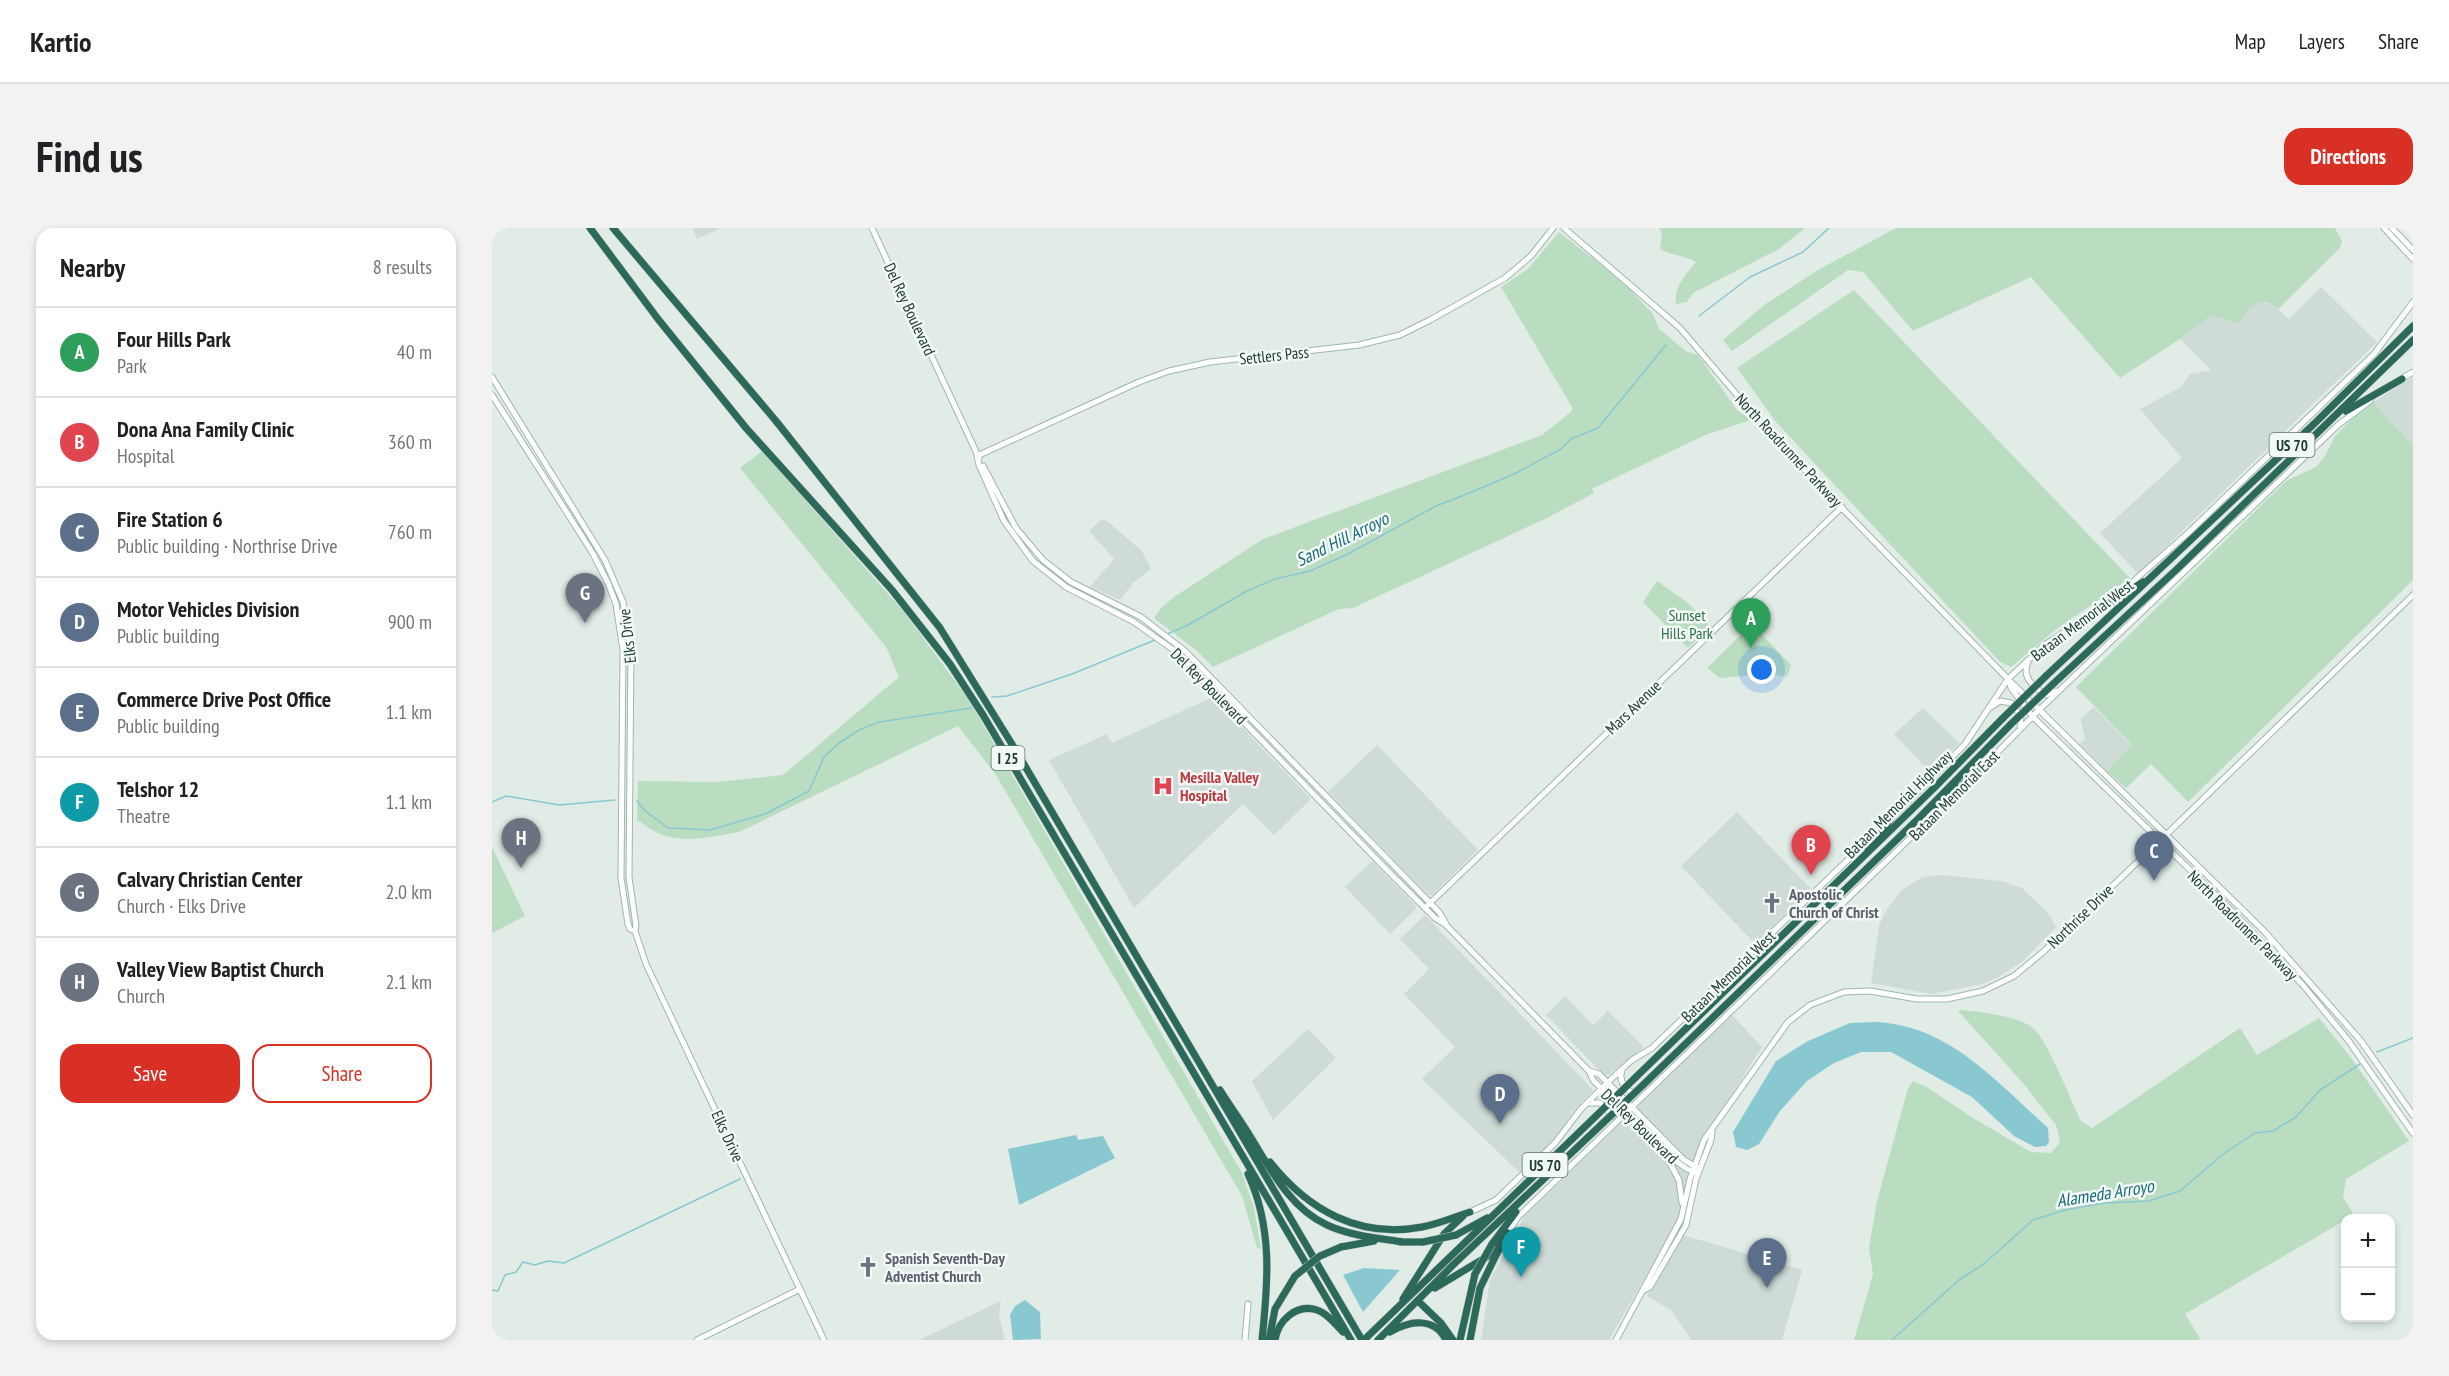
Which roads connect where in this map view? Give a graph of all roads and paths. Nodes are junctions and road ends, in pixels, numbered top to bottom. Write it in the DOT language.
graph roads {
  1 [pos="590,228"];
  2 [pos="613,228"];
  3 [pos="872,228"];
  4 [pos="1553,228"];
  5 [pos="1564,228"];
  6 [pos="2384,228"];
  7 [pos="2392,228"];
  8 [pos="2413,250"];
  9 [pos="2413,259"];
  10 [pos="2413,302"];
  11 [pos="2413,326"];
  12 [pos="2413,340"];
  13 [pos="2413,372"];
  14 [pos="492,377"];
  15 [pos="2402,379"];
  16 [pos="492,395"];
  17 [pos="2323,429"];
  18 [pos="977,456"];
  19 [pos="1842,507"];
  20 [pos="2158,572"];
  21 [pos="2413,595"];
  22 [pos="2106,604"];
  23 [pos="2030,658"];
  24 [pos="2008,679"];
  25 [pos="2063,687"];
  26 [pos="2040,709"];
  27 [pos="1986,712"];
  28 [pos="2033,717"];
  29 [pos="2016,734"];
  30 [pos="2074,743"];
  31 [pos="2067,750"];
  32 [pos="2090,759"];
  33 [pos="2083,766"];
  34 [pos="1980,770"];
  35 [pos="1293,772"];
  36 [pos="1310,779"];
  37 [pos="1310,790"];
  38 [pos="2127,795"];
  39 [pos="2120,801"];
  40 [pos="1338,807"];
  41 [pos="1918,819"];
  42 [pos="1890,820"];
  43 [pos="1351,821"];
  44 [pos="1346,826"];
  45 [pos="1359,830"];
  46 [pos="2167,834"];
  47 [pos="1354,835"];
  48 [pos="2160,840"];
  49 [pos="1854,866"];
  50 [pos="1430,903"];
  51 [pos="1425,908"];
  52 [pos="1446,925"];
  53 [pos="635,931"];
  54 [pos="1196,1058"];
  55 [pos="1623,1070"];
  56 [pos="1589,1071"];
  57 [pos="1607,1083"];
  58 [pos="1601,1089"];
  59 [pos="1644,1095"];
  60 [pos="1587,1103"];
  61 [pos="1631,1108"];
  62 [pos="1626,1113"];
  63 [pos="2413,1115"];
  64 [pos="1612,1126"];
  65 [pos="1226,1129"];
  66 [pos="2413,1133"];
  67 [pos="1252,1138"];
  68 [pos="1665,1141"];
  69 [pos="1658,1146"];
  70 [pos="1663,1152"];
  71 [pos="1696,1170"];
  72 [pos="1539,1185"];
  73 [pos="1470,1212"];
  74 [pos="1495,1215"];
  75 [pos="1681,1219"];
  76 [pos="1508,1233"];
  77 [pos="1403,1242"];
  78 [pos="800,1289"];
  79 [pos="1644,1290"];
  80 [pos="1418,1301"];
  81 [pos="1248,1304"];
  82 [pos="1402,1305"];
  83 [pos="1350,1338"];
  84 [pos="1379,1339"];
  85 [pos="697,1340"];
  86 [pos="824,1340"];
  87 [pos="1245,1340"];
  88 [pos="1262,1340"];
  89 [pos="1269,1340"];
  90 [pos="1275,1340"];
  91 [pos="1363,1340"];
  92 [pos="1446,1340"];
  93 [pos="1453,1340"];
  94 [pos="1460,1340"];
  95 [pos="1470,1340"];
  96 [pos="1616,1340"];
  1 -- 65 [label="highway, I 25"];
  2 -- 54 [label="highway, I 25"];
  3 -- 18 [label="main road, Del Rey Boulevard"];
  4 -- 18 [label="main road, Settlers Pass"];
  5 -- 19 [label="main road, North Roadrunner Parkway"];
  6 -- 9 [label="main road"];
  7 -- 8 [label="main road"];
  10 -- 22 [label="main road, Bataan Memorial West"];
  11 -- 20 [label="highway, Bataan Memorial Highway / US 70"];
  12 -- 17 [label="highway, Bataan Memorial Highway / US 70"];
  13 -- 15 [label="main road, Bataan Memorial East"];
  14 -- 53 [label="main road, Elks Drive"];
  15 -- 17 [label="highway"];
  15 -- 25 [label="main road, Bataan Memorial East"];
  16 -- 53 [label="main road, Elks Drive"];
  17 -- 41 [label="highway, Bataan Memorial Highway / US 70, bridge"];
  18 -- 35 [label="main road, Del Rey Boulevard"];
  18 -- 36 [label="main road, Del Rey Boulevard"];
  19 -- 24 [label="main road, North Roadrunner Parkway"];
  19 -- 50 [label="main road, Mars Avenue"];
  20 -- 22 [label="highway"];
  20 -- 49 [label="highway, Bataan Memorial Highway / US 70, bridge"];
  21 -- 46 [label="main road, Northrise Drive"];
  22 -- 23 [label="main road, Bataan Memorial West"];
  23 -- 24 [label="main road, Bataan Memorial West"];
  23 -- 25 [label="main road"];
  24 -- 26 [label="main road, North Roadrunner Parkway"];
  24 -- 27 [label="main road, Bataan Memorial West"];
  24 -- 28 [label="main road, North Roadrunner Parkway"];
  25 -- 26 [label="main road, Bataan Memorial East"];
  26 -- 28 [label="main road, Bataan Memorial East"];
  26 -- 30 [label="main road, North Roadrunner Parkway"];
  27 -- 29 [label="main road"];
  27 -- 42 [label="main road, Bataan Memorial West"];
  28 -- 29 [label="main road, Bataan Memorial East"];
  28 -- 31 [label="main road, North Roadrunner Parkway"];
  29 -- 34 [label="main road, Bataan Memorial East"];
  30 -- 31 [label="main road"];
  30 -- 32 [label="main road, North Roadrunner Parkway"];
  31 -- 33 [label="main road, North Roadrunner Parkway"];
  32 -- 33 [label="main road"];
  32 -- 38 [label="main road, North Roadrunner Parkway"];
  33 -- 39 [label="main road, North Roadrunner Parkway"];
  34 -- 41 [label="highway"];
  34 -- 59 [label="main road, Bataan Memorial East"];
  35 -- 36 [label="main road"];
  35 -- 37 [label="main road, Del Rey Boulevard"];
  36 -- 37 [label="main road"];
  36 -- 40 [label="main road, Del Rey Boulevard"];
  37 -- 40 [label="main road"];
  37 -- 44 [label="main road, Del Rey Boulevard"];
  38 -- 39 [label="main road"];
  38 -- 46 [label="main road, North Roadrunner Parkway"];
  39 -- 48 [label="main road, North Roadrunner Parkway"];
  40 -- 43 [label="main road, Del Rey Boulevard"];
  41 -- 72 [label="highway, Bataan Memorial Highway / US 70, bridge"];
  42 -- 49 [label="highway"];
  42 -- 55 [label="main road, Bataan Memorial West"];
  43 -- 44 [label="main road"];
  43 -- 45 [label="main road, Del Rey Boulevard"];
  44 -- 47 [label="main road, Del Rey Boulevard"];
  45 -- 47 [label="main road"];
  45 -- 50 [label="main road, Del Rey Boulevard"];
  46 -- 48 [label="main road, Northrise Drive"];
  46 -- 63 [label="main road, North Roadrunner Parkway"];
  47 -- 51 [label="main road, Del Rey Boulevard"];
  48 -- 66 [label="main road, North Roadrunner Parkway"];
  48 -- 71 [label="main road, Northrise Drive"];
  49 -- 74 [label="highway, Bataan Memorial Highway / US 70, bridge"];
  50 -- 51 [label="main road, Mars Avenue"];
  50 -- 52 [label="main road, Del Rey Boulevard"];
  51 -- 52 [label="main road, Del Rey Boulevard"];
  52 -- 56 [label="main road, Del Rey Boulevard"];
  53 -- 78 [label="main road, Elks Drive"];
  54 -- 67 [label="highway"];
  54 -- 91 [label="highway, I 25"];
  55 -- 57 [label="main road, Bataan Memorial West"];
  55 -- 59 [label="main road"];
  56 -- 57 [label="main road, Del Rey Boulevard"];
  56 -- 58 [label="main road, Del Rey Boulevard"];
  57 -- 58 [label="main road, Bataan Memorial West"];
  57 -- 61 [label="main road, Del Rey Boulevard"];
  58 -- 60 [label="main road, Bataan Memorial West"];
  58 -- 62 [label="main road, Del Rey Boulevard"];
  59 -- 61 [label="main road, Bataan Memorial East"];
  60 -- 64 [label="main road"];
  60 -- 73 [label="main road, Bataan Memorial West"];
  61 -- 62 [label="main road, Bataan Memorial East"];
  61 -- 68 [label="main road, Del Rey Boulevard"];
  62 -- 64 [label="main road, Bataan Memorial East"];
  62 -- 69 [label="main road, Del Rey Boulevard"];
  64 -- 76 [label="main road, Bataan Memorial East"];
  65 -- 83 [label="highway, I 25"];
  65 -- 88 [label="highway"];
  67 -- 73 [label="highway"];
  67 -- 77 [label="highway"];
  68 -- 69 [label="main road"];
  68 -- 71 [label="main road, Del Rey Boulevard"];
  69 -- 70 [label="main road, Del Rey Boulevard"];
  70 -- 71 [label="main road, Del Rey Boulevard"];
  70 -- 75 [label="main road"];
  71 -- 75 [label="main road"];
  71 -- 79 [label="main road"];
  72 -- 80 [label="highway, Bataan Memorial Highway / US 70"];
  72 -- 94 [label="highway, bridge"];
  73 -- 82 [label="highway"];
  74 -- 77 [label="highway, bridge"];
  74 -- 82 [label="highway, Bataan Memorial Highway / US 70"];
  75 -- 79 [label="main road"];
  76 -- 80 [label="highway"];
  76 -- 95 [label="highway"];
  77 -- 89 [label="highway, bridge"];
  78 -- 85 [label="main road"];
  78 -- 86 [label="main road, Elks Drive"];
  79 -- 96 [label="main road"];
  80 -- 82 [label="highway"];
  80 -- 84 [label="highway, US 70"];
  80 -- 93 [label="highway"];
  81 -- 87 [label="main road"];
  82 -- 91 [label="highway, US 70"];
  83 -- 90 [label="highway"];
  84 -- 92 [label="highway"];
}
